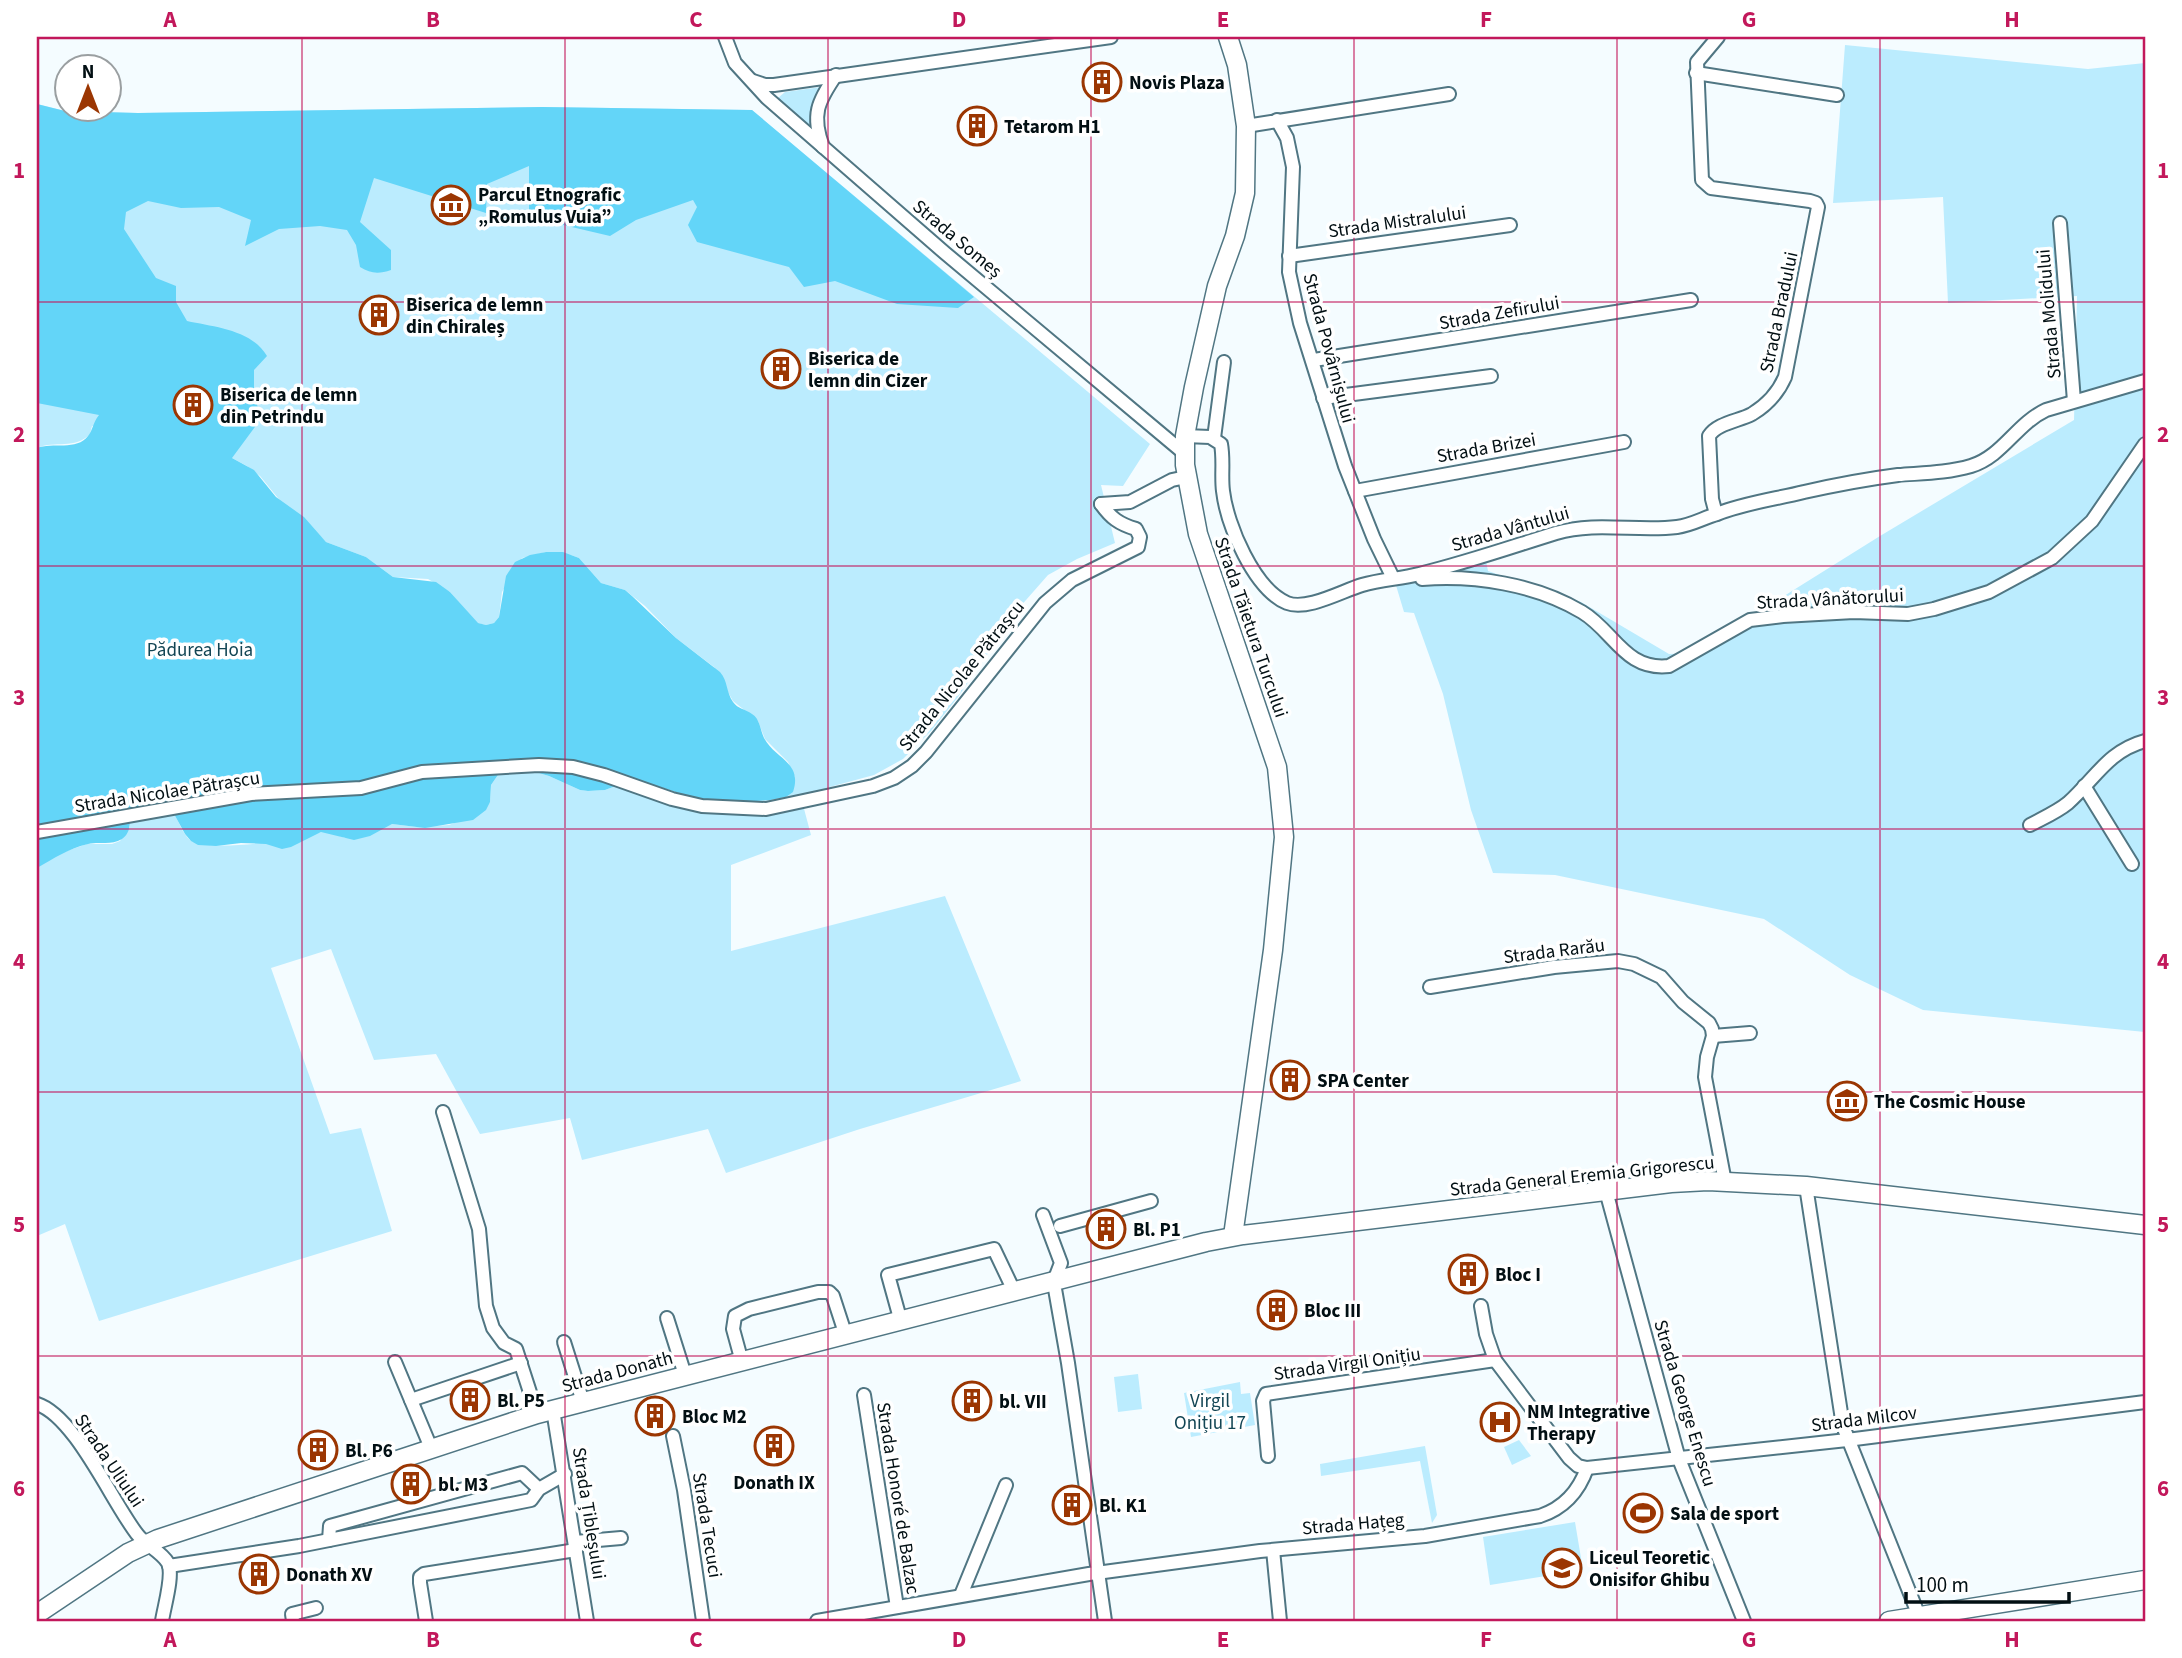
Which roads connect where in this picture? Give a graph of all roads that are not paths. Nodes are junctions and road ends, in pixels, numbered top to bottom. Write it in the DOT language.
graph roads {
  1 [pos="725,37"];
  2 [pos="1111,37"];
  3 [pos="1228,37"];
  4 [pos="1718,37"];
  5 [pos="1696,73"];
  6 [pos="836,75"];
  7 [pos="747,77"];
  8 [pos="1449,94"];
  9 [pos="1836,95"];
  10 [pos="1277,120"];
  11 [pos="1245,126"];
  12 [pos="823,147"];
  13 [pos="2060,223"];
  14 [pos="1510,225"];
  15 [pos="1289,256"];
  16 [pos="1690,300"];
  17 [pos="1314,360"];
  18 [pos="1224,362"];
  19 [pos="1491,376"];
  20 [pos="2145,381"];
  21 [pos="1323,398"];
  22 [pos="2074,401"];
  23 [pos="1214,438"];
  24 [pos="1624,442"];
  25 [pos="2145,444"];
  26 [pos="1185,445"];
  27 [pos="1186,477"];
  28 [pos="1355,491"];
  29 [pos="1716,514"];
  30 [pos="1399,578"];
  31 [pos="2145,741"];
  32 [pos="2084,786"];
  33 [pos="2030,825"];
  34 [pos="37,832"];
  35 [pos="2132,864"];
  36 [pos="1430,987"];
  37 [pos="1750,1033"];
  38 [pos="1713,1036"];
  39 [pos="443,1112"];
  40 [pos="1725,1182"];
  41 [pos="1806,1185"];
  42 [pos="1606,1191"];
  43 [pos="1151,1201"];
  44 [pos="1043,1214"];
  45 [pos="2145,1224"];
  46 [pos="1059,1226"];
  47 [pos="1233,1236"];
  48 [pos="1054,1281"];
  49 [pos="1014,1291"];
  50 [pos="1481,1306"];
  51 [pos="667,1318"];
  52 [pos="901,1322"];
  53 [pos="846,1336"];
  54 [pos="564,1342"];
  55 [pos="1495,1360"];
  56 [pos="395,1362"];
  57 [pos="742,1362"];
  58 [pos="521,1363"];
  59 [pos="685,1375"];
  60 [pos="864,1395"];
  61 [pos="411,1400"];
  62 [pos="583,1402"];
  63 [pos="2145,1402"];
  64 [pos="37,1404"];
  65 [pos="545,1412"];
  66 [pos="673,1436"];
  67 [pos="1847,1440"];
  68 [pos="431,1448"];
  69 [pos="1268,1456"];
  70 [pos="1679,1459"];
  71 [pos="1587,1468"];
  72 [pos="565,1474"];
  73 [pos="1006,1485"];
  74 [pos="539,1489"];
  75 [pos="621,1538"];
  76 [pos="329,1540"];
  77 [pos="146,1544"];
  78 [pos="575,1546"];
  79 [pos="1273,1550"];
  80 [pos="169,1566"];
  81 [pos="1099,1573"];
  82 [pos="2145,1580"];
  83 [pos="961,1595"];
  84 [pos="897,1607"];
  85 [pos="316,1608"];
  86 [pos="37,1614"];
  87 [pos="880,1616"];
  88 [pos="1919,1616"];
  89 [pos="165,1618"];
  90 [pos="293,1621"];
  91 [pos="426,1621"];
  92 [pos="587,1621"];
  93 [pos="703,1621"];
  94 [pos="817,1621"];
  95 [pos="1105,1621"];
  96 [pos="1280,1621"];
  97 [pos="1744,1621"];
  98 [pos="1889,1621"];
  1 -- 7 [label="street, Strada Someș"];
  2 -- 6 [label="street"];
  3 -- 11 [label="main road, Strada Tăietura Turcului"];
  4 -- 5 [label="street"];
  5 -- 9 [label="street"];
  5 -- 29 [label="street, Strada Bradului"];
  6 -- 7 [label="street"];
  6 -- 12 [label="street"];
  7 -- 12 [label="street, Strada Someș"];
  8 -- 10 [label="street"];
  10 -- 11 [label="street"];
  10 -- 15 [label="street, Strada Povârnișului"];
  11 -- 26 [label="main road, Strada Tăietura Turcului"];
  12 -- 26 [label="street, Strada Someș"];
  13 -- 22 [label="street, Strada Molidului"];
  14 -- 15 [label="street, Strada Mistralului"];
  15 -- 17 [label="street, Strada Povârnișului"];
  16 -- 17 [label="street, Strada Zefirului"];
  17 -- 21 [label="street, Strada Povârnișului"];
  18 -- 23 [label="street"];
  19 -- 21 [label="street"];
  20 -- 22 [label="street, Strada Vântului"];
  21 -- 28 [label="street, Strada Povârnișului"];
  22 -- 29 [label="street, Strada Vântului"];
  23 -- 26 [label="street"];
  23 -- 30 [label="street, Strada Vântului"];
  24 -- 28 [label="street, Strada Brizei"];
  25 -- 30 [label="street, Strada Vânătorului"];
  26 -- 27 [label="main road, Strada Tăietura Turcului"];
  27 -- 34 [label="street, Strada Nicolae Pătrașcu"];
  27 -- 47 [label="main road, Strada Tăietura Turcului"];
  28 -- 30 [label="street, Strada Povârnișului"];
  29 -- 30 [label="street, Strada Vântului"];
  31 -- 32 [label="street"];
  32 -- 33 [label="street"];
  32 -- 35 [label="street"];
  36 -- 38 [label="street, Strada Rarău"];
  37 -- 38 [label="street"];
  38 -- 40 [label="street"];
  39 -- 58 [label="street"];
  40 -- 41 [label="main road, Strada General Eremia Grigorescu"];
  40 -- 42 [label="main road, Strada General Eremia Grigorescu"];
  41 -- 45 [label="main road, Strada General Eremia Grigorescu"];
  41 -- 67 [label="street"];
  42 -- 47 [label="main road, Strada General Eremia Grigorescu"];
  42 -- 70 [label="street, Strada George Enescu"];
  43 -- 46 [label="street"];
  44 -- 48 [label="street"];
  47 -- 48 [label="main road, Strada Donath"];
  48 -- 49 [label="main road, Strada Donath"];
  48 -- 81 [label="street"];
  49 -- 52 [label="main road, Strada Donath"];
  49 -- 52 [label="street"];
  50 -- 55 [label="street"];
  51 -- 59 [label="street"];
  52 -- 53 [label="main road, Strada Donath"];
  53 -- 57 [label="main road, Strada Donath"];
  53 -- 57 [label="street"];
  54 -- 62 [label="street"];
  55 -- 69 [label="street, Strada Virgil Onițiu"];
  55 -- 71 [label="street"];
  56 -- 61 [label="street"];
  57 -- 59 [label="main road, Strada Donath"];
  58 -- 61 [label="street"];
  58 -- 65 [label="street, Strada Țibleșului"];
  59 -- 62 [label="main road, Strada Donath"];
  60 -- 84 [label="street, Strada Honoré de Balzac"];
  61 -- 68 [label="street"];
  62 -- 65 [label="main road, Strada Donath"];
  63 -- 67 [label="street, Strada Milcov"];
  64 -- 77 [label="street, Strada Uliului"];
  65 -- 68 [label="main road, Strada Donath"];
  65 -- 72 [label="street, Strada Țibleșului"];
  66 -- 93 [label="street, Strada Tecuci"];
  67 -- 70 [label="street, Strada Milcov"];
  67 -- 88 [label="street"];
  68 -- 77 [label="main road, Strada Donath"];
  70 -- 71 [label="street, Strada Milcov"];
  70 -- 97 [label="street, Strada George Enescu"];
  71 -- 79 [label="street, Strada Hațeg"];
  72 -- 74 [label="street"];
  72 -- 78 [label="street, Strada Țibleșului"];
  73 -- 83 [label="street"];
  74 -- 76 [label="street"];
  74 -- 76 [label="street"];
  75 -- 78 [label="street"];
  76 -- 80 [label="street"];
  77 -- 80 [label="street, Strada Uliului"];
  77 -- 86 [label="main road, Strada Donath"];
  78 -- 91 [label="street"];
  78 -- 92 [label="street, Strada Țibleșului"];
  79 -- 81 [label="street, Strada Hațeg"];
  79 -- 96 [label="street"];
  80 -- 89 [label="street"];
  81 -- 83 [label="street, Strada Hațeg"];
  81 -- 95 [label="street"];
  82 -- 88 [label="main road"];
  83 -- 84 [label="street, Strada Hațeg"];
  84 -- 87 [label="street, Strada Hațeg"];
  85 -- 90 [label="street"];
  87 -- 94 [label="street, Strada Hațeg"];
  88 -- 98 [label="main road"];
}
